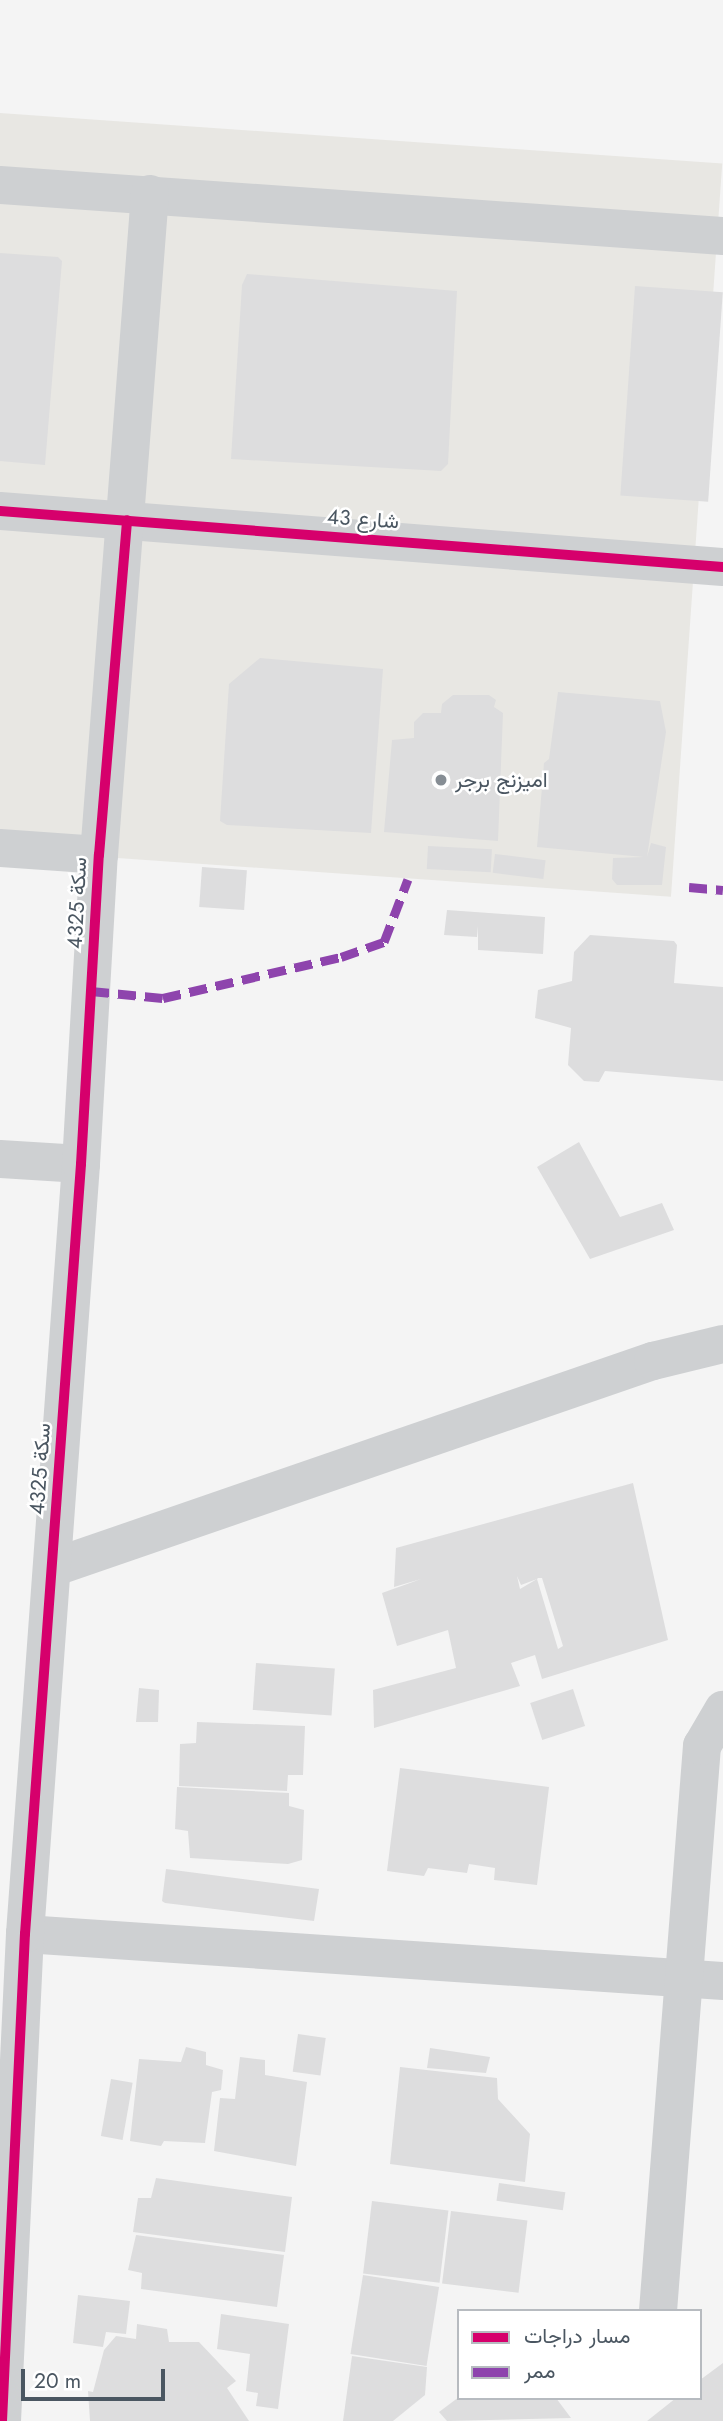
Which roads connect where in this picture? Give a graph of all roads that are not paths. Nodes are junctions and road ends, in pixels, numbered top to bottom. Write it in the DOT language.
graph roads {
  1 [pos="0,185"];
  2 [pos="150,194"];
  3 [pos="723,236"];
  4 [pos="0,511"];
  5 [pos="127,520"];
  6 [pos="723,567"];
  7 [pos="0,848"];
  8 [pos="99,855"];
  9 [pos="0,1159"];
  10 [pos="81,1164"];
  11 [pos="723,1344"];
  12 [pos="51,1568"];
  13 [pos="723,1710"];
  14 [pos="25,1934"];
  15 [pos="681,1979"];
  16 [pos="723,1981"];
  17 [pos="658,2309"];
  18 [pos="2,2421"];
  1 -- 2 [label="street"];
  2 -- 3 [label="street"];
  2 -- 5 [label="street, سكة 4325"];
  4 -- 5 [label="street, شارع 43"];
  5 -- 6 [label="street, شارع 43"];
  5 -- 8 [label="street, سكة 4325"];
  7 -- 8 [label="street"];
  8 -- 10 [label="street, سكة 4325"];
  9 -- 10 [label="street"];
  10 -- 12 [label="street, سكة 4325"];
  11 -- 12 [label="street"];
  12 -- 14 [label="street, سكة 4325"];
  13 -- 15 [label="street"];
  14 -- 15 [label="street"];
  14 -- 18 [label="street, سكة 4325"];
  15 -- 16 [label="street"];
  15 -- 17 [label="street"];
}
